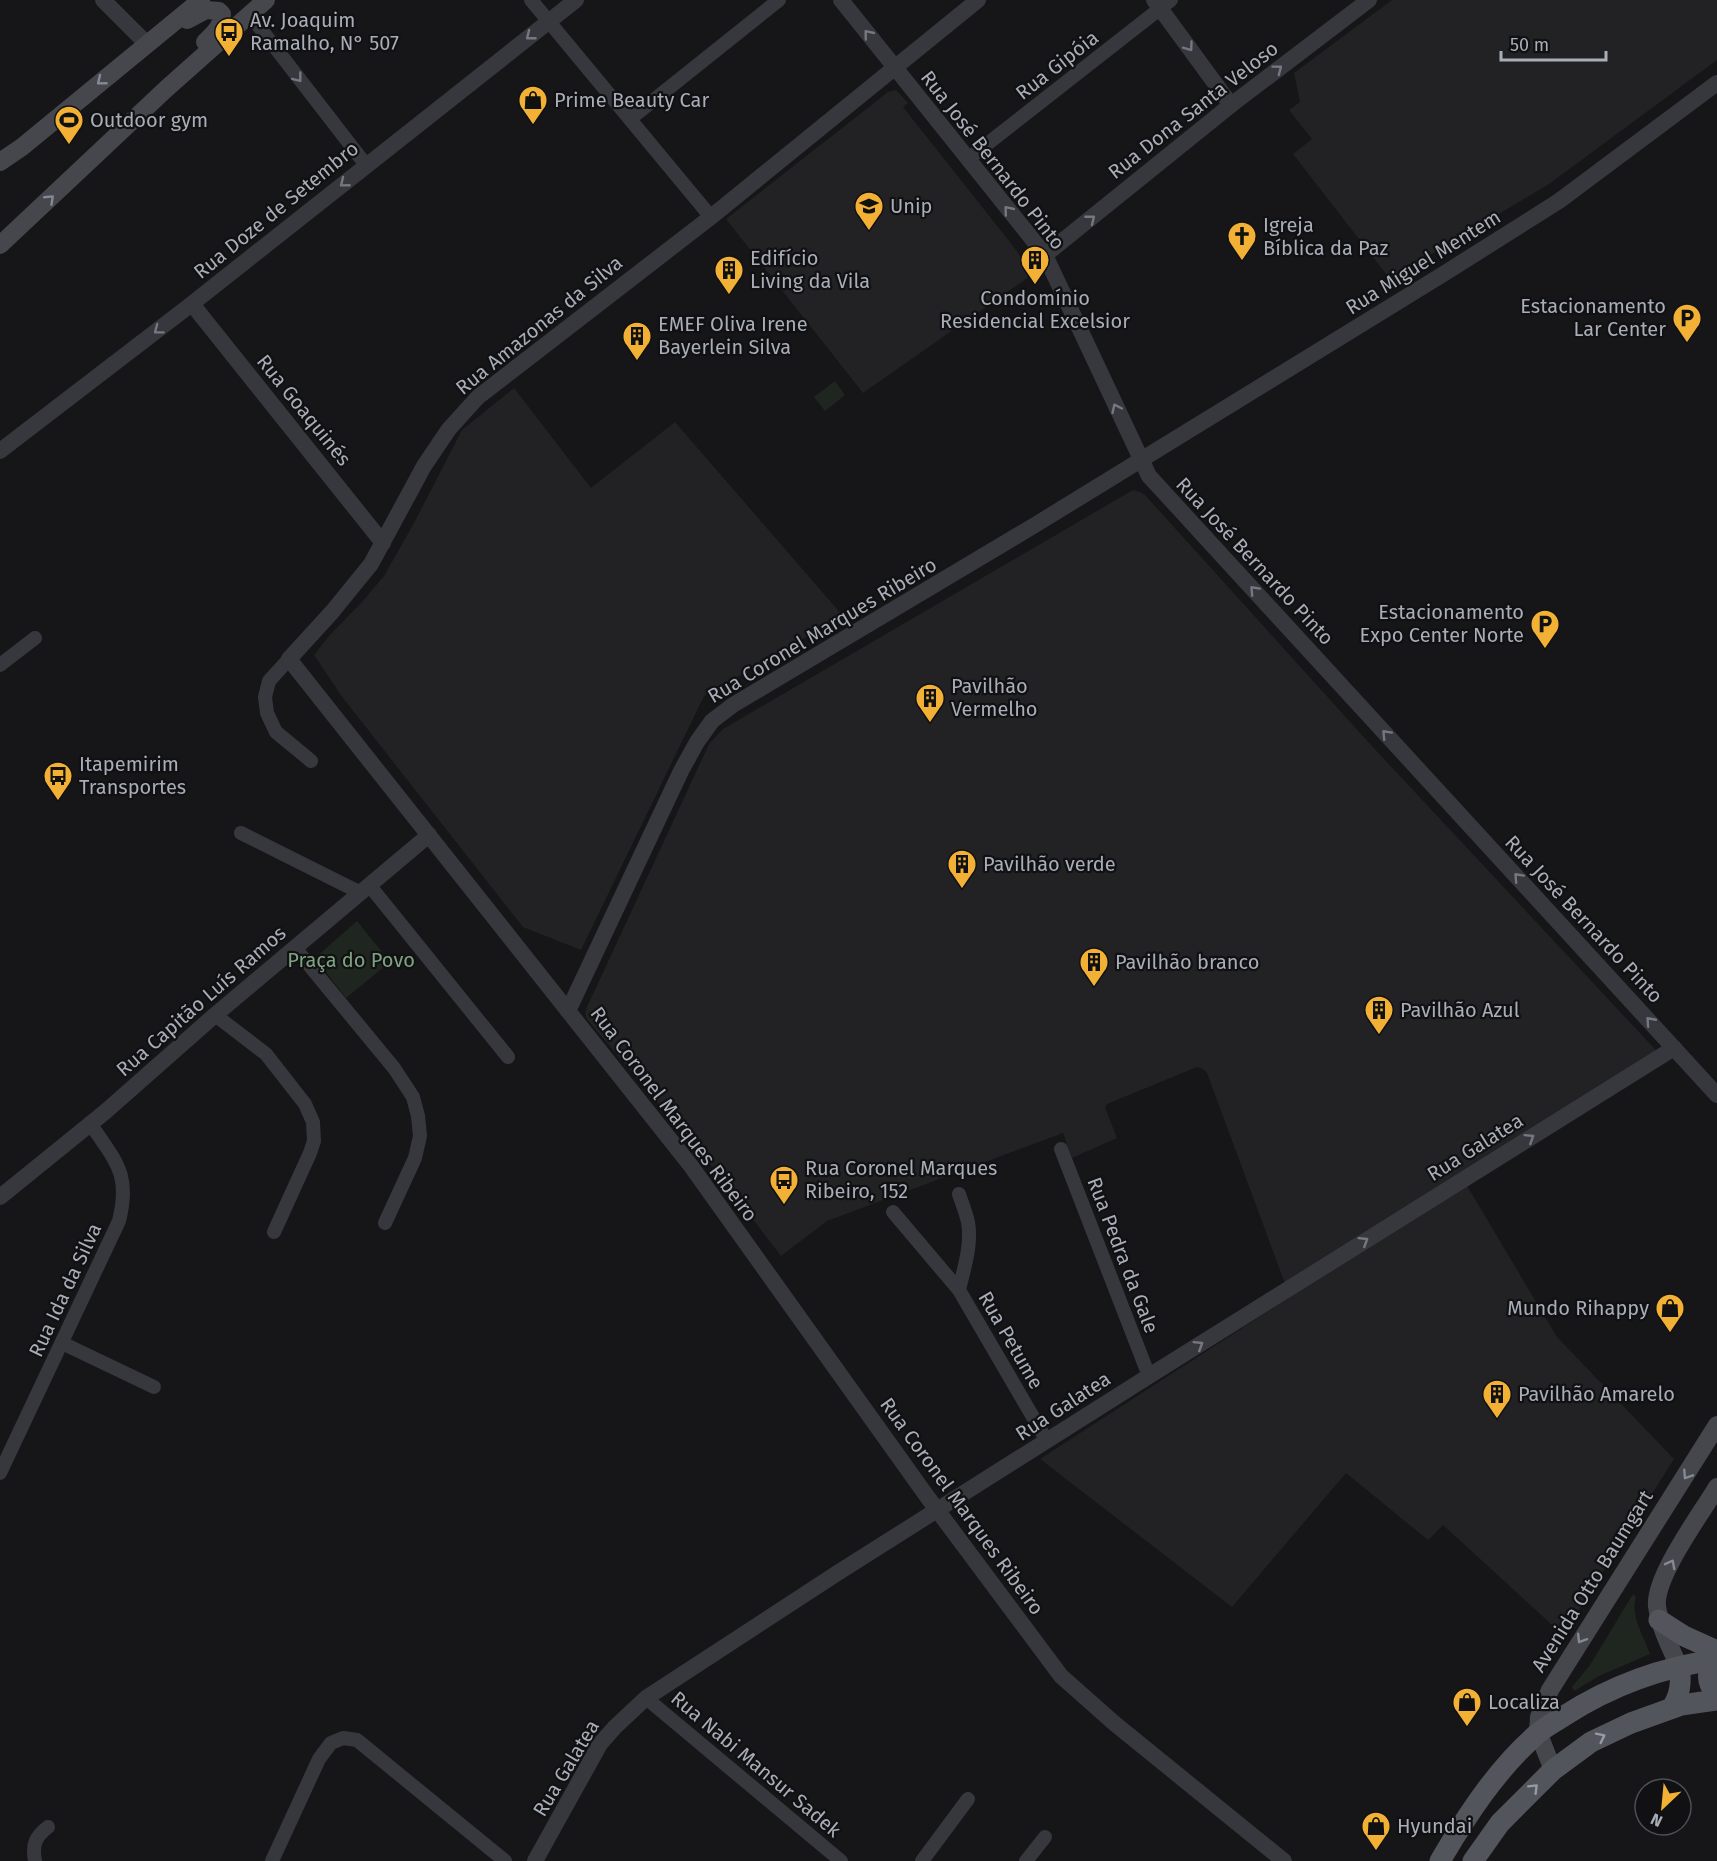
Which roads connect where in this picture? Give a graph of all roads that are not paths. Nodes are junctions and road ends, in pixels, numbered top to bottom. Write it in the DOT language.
graph roads {
  1 [pos="103,0"];
  2 [pos="201,0"];
  3 [pos="266,0"];
  4 [pos="531,0"];
  5 [pos="576,0"];
  6 [pos="779,0"];
  7 [pos="841,0"];
  8 [pos="978,0"];
  9 [pos="1369,0"];
  10 [pos="1162,3"];
  11 [pos="249,15"];
  12 [pos="177,19"];
  13 [pos="549,21"];
  14 [pos="147,44"];
  15 [pos="895,67"];
  16 [pos="1717,83"];
  17 [pos="165,89"];
  18 [pos="1231,105"];
  19 [pos="630,119"];
  20 [pos="22,147"];
  21 [pos="968,159"];
  22 [pos="0,162"];
  23 [pos="366,165"];
  24 [pos="0,174"];
  25 [pos="711,217"];
  26 [pos="2,240"];
  27 [pos="1045,255"];
  28 [pos="192,304"];
  29 [pos="0,451"];
  30 [pos="1141,461"];
  31 [pos="383,543"];
  32 [pos="35,638"];
  33 [pos="289,659"];
  34 [pos="0,665"];
  35 [pos="311,761"];
  36 [pos="241,833"];
  37 [pos="429,835"];
  38 [pos="366,889"];
  39 [pos="295,948"];
  40 [pos="568,1011"];
  41 [pos="215,1015"];
  42 [pos="1674,1048"];
  43 [pos="508,1057"];
  44 [pos="1717,1095"];
  45 [pos="90,1123"];
  46 [pos="1061,1149"];
  47 [pos="1,1194"];
  48 [pos="959,1194"];
  49 [pos="893,1212"];
  50 [pos="385,1223"];
  51 [pos="274,1232"];
  52 [pos="959,1290"];
  53 [pos="62,1343"];
  54 [pos="1149,1376"];
  55 [pos="154,1387"];
  56 [pos="1717,1425"];
  57 [pos="1047,1441"];
  58 [pos="0,1473"];
  59 [pos="1717,1487"];
  60 [pos="937,1511"];
  61 [pos="1659,1620"];
  62 [pos="1716,1657"];
  63 [pos="1679,1667"];
  64 [pos="1717,1695"];
  65 [pos="646,1698"];
  66 [pos="1717,1700"];
  67 [pos="1672,1708"];
  68 [pos="1538,1732"];
  69 [pos="1553,1770"];
  70 [pos="968,1799"];
  71 [pos="48,1827"];
  72 [pos="1045,1837"];
  73 [pos="35,1861"];
  74 [pos="272,1861"];
  75 [pos="504,1861"];
  76 [pos="536,1861"];
  77 [pos="841,1861"];
  78 [pos="922,1861"];
  79 [pos="1026,1861"];
  80 [pos="1284,1861"];
  81 [pos="1440,1861"];
  82 [pos="1473,1861"];
  1 -- 14 [label="street"];
  2 -- 12 [label="main road"];
  3 -- 11 [label="main road"];
  4 -- 13 [label="street"];
  5 -- 13 [label="street, Rua Doze de Setembro"];
  6 -- 19 [label="street"];
  15 -- 7 [label="street, Rua José Bernardo Pinto, one-way"];
  8 -- 15 [label="street, Rua Amazonas da Silva"];
  18 -- 9 [label="street, Rua Dona Santa Veloso, one-way"];
  10 -- 18 [label="street, one-way"];
  10 -- 21 [label="street, Rua Gipóia"];
  11 -- 17 [label="main road"];
  11 -- 23 [label="street, one-way"];
  12 -- 14 [label="main road"];
  12 -- 17 [label="main road"];
  13 -- 19 [label="street"];
  13 -- 23 [label="street, Rua Doze de Setembro, one-way"];
  14 -- 20 [label="main road, one-way"];
  15 -- 21 [label="street, Rua José Bernardo Pinto"];
  15 -- 25 [label="street, Rua Amazonas da Silva"];
  16 -- 30 [label="street, Rua Miguel Mentem"];
  26 -- 17 [label="main road, one-way"];
  27 -- 18 [label="street, Rua Dona Santa Veloso, one-way"];
  19 -- 25 [label="street"];
  20 -- 22 [label="main road"];
  20 -- 24 [label="main road"];
  27 -- 21 [label="street, Rua José Bernardo Pinto, one-way"];
  23 -- 28 [label="street, Rua Doze de Setembro, one-way"];
  25 -- 31 [label="street, Rua Amazonas da Silva"];
  30 -- 27 [label="street, Rua José Bernardo Pinto, one-way"];
  28 -- 29 [label="street, Rua Doze de Setembro, one-way"];
  28 -- 31 [label="street, Rua Goaquinés"];
  30 -- 40 [label="street, Rua Coronel Marques Ribeiro"];
  42 -- 30 [label="street, Rua José Bernardo Pinto, one-way"];
  31 -- 33 [label="street, Rua Amazonas da Silva"];
  32 -- 34 [label="street"];
  33 -- 35 [label="street, Rua Amazonas da Silva"];
  33 -- 37 [label="street"];
  36 -- 38 [label="street"];
  37 -- 38 [label="street, Rua Capitão Luís Ramos"];
  37 -- 40 [label="street"];
  38 -- 39 [label="street, Rua Capitão Luís Ramos"];
  38 -- 43 [label="street"];
  39 -- 41 [label="street, Rua Capitão Luís Ramos"];
  39 -- 50 [label="street"];
  40 -- 60 [label="street, Rua Coronel Marques Ribeiro"];
  41 -- 45 [label="street, Rua Capitão Luís Ramos"];
  41 -- 51 [label="street"];
  42 -- 44 [label="street, Rua José Bernardo Pinto"];
  54 -- 42 [label="street, Rua Galatea, one-way"];
  45 -- 47 [label="street, Rua Capitão Luís Ramos"];
  45 -- 53 [label="street, Rua Ida da Silva"];
  46 -- 54 [label="street, Rua Pedra da Gale"];
  48 -- 52 [label="street, Rua Petume"];
  49 -- 52 [label="street, Rua Petume"];
  52 -- 57 [label="street, Rua Petume"];
  53 -- 55 [label="street"];
  53 -- 58 [label="street, Rua Ida da Silva"];
  54 -- 57 [label="street, Rua Galatea"];
  56 -- 68 [label="main road, Avenida Otto Baumgart, one-way"];
  57 -- 60 [label="street, Rua Galatea"];
  61 -- 59 [label="main road, one-way"];
  60 -- 65 [label="street, Rua Galatea"];
  60 -- 80 [label="street, Rua Coronel Marques Ribeiro"];
  61 -- 62 [label="main road"];
  61 -- 63 [label="main road"];
  62 -- 63 [label="main road"];
  62 -- 64 [label="main road"];
  63 -- 67 [label="main road"];
  63 -- 68 [label="main road"];
  65 -- 76 [label="street, Rua Galatea"];
  65 -- 77 [label="street, Rua Nabi Mansur Sadek"];
  66 -- 67 [label="main road"];
  69 -- 67 [label="main road, one-way"];
  68 -- 69 [label="main road"];
  68 -- 81 [label="main road"];
  82 -- 69 [label="main road, one-way"];
  70 -- 78 [label="street"];
  71 -- 73 [label="street"];
  72 -- 79 [label="street"];
  74 -- 75 [label="street"];
}
